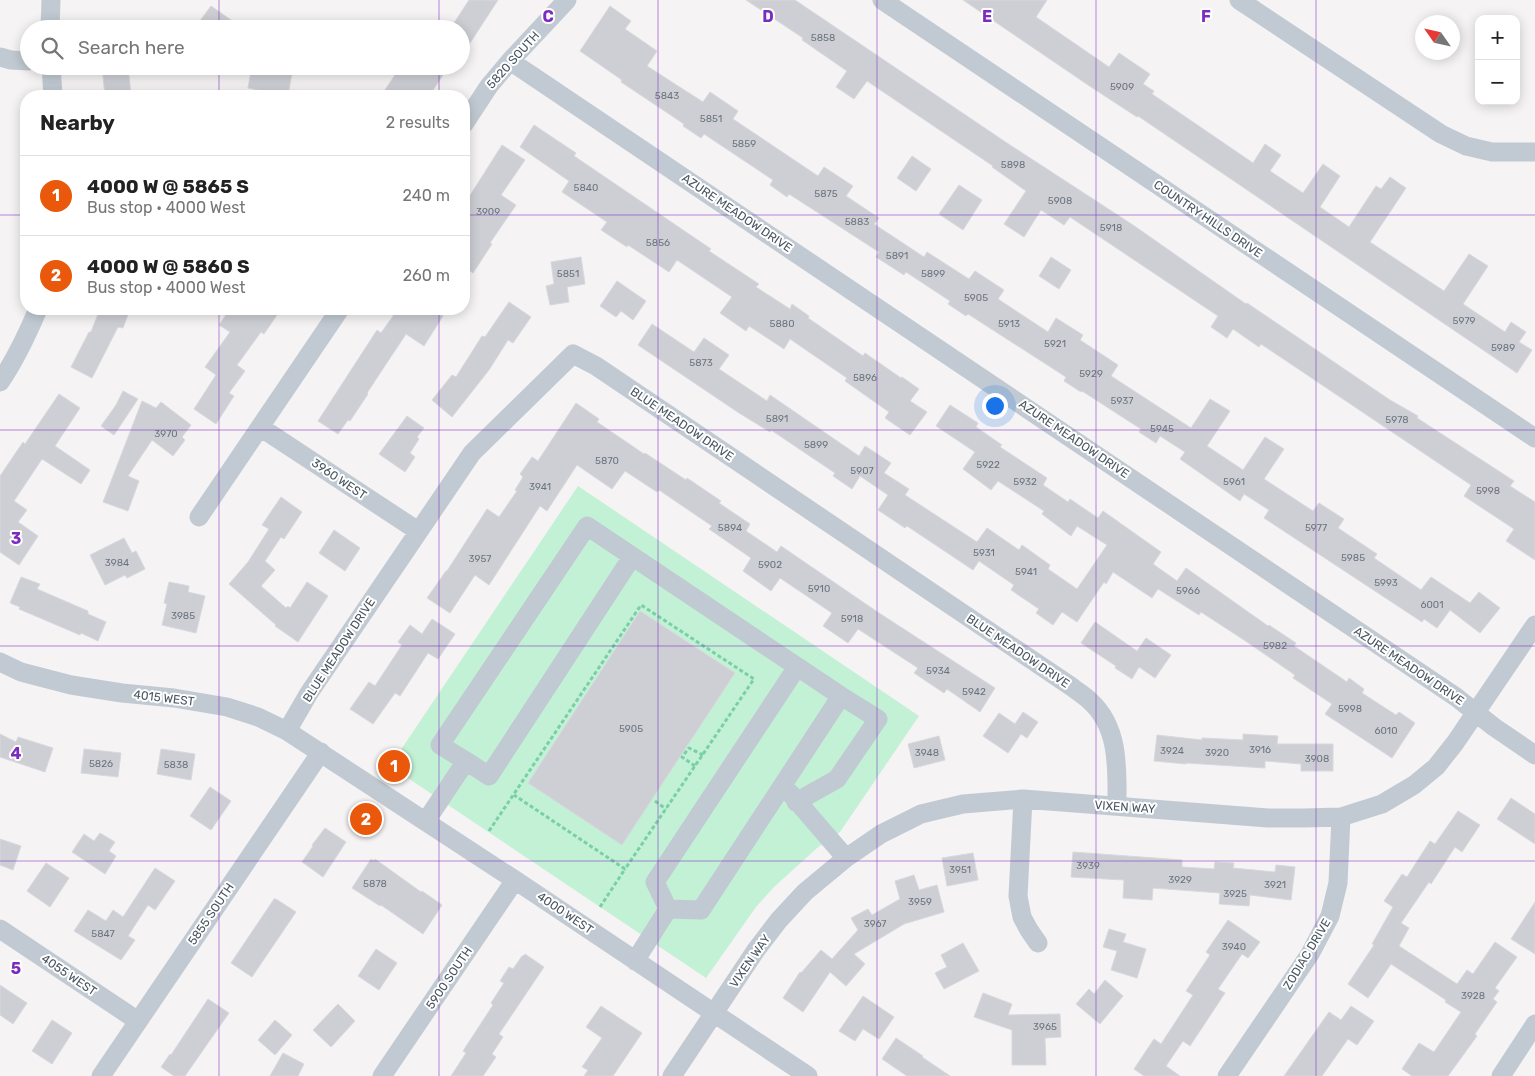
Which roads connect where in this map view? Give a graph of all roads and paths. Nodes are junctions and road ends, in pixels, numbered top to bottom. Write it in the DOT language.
graph roads {
  1 [pos="51,0"];
  2 [pos="567,0"];
  3 [pos="882,0"];
  4 [pos="1239,0"];
  5 [pos="50,20"];
  6 [pos="0,57"];
  7 [pos="20,60"];
  8 [pos="510,61"];
  9 [pos="52,75"];
  10 [pos="53,90"];
  11 [pos="470,115"];
  12 [pos="1535,152"];
  13 [pos="36,315"];
  14 [pos="336,315"];
  15 [pos="3,372"];
  16 [pos="260,427"];
  17 [pos="1535,438"];
  18 [pos="200,517"];
  19 [pos="418,531"];
  20 [pos="632,556"];
  21 [pos="1535,625"];
  22 [pos="0,662"];
  23 [pos="797,667"];
  24 [pos="841,696"];
  25 [pos="1476,712"];
  26 [pos="287,731"];
  27 [pos="321,752"];
  28 [pos="1535,754"];
  29 [pos="703,755"];
  30 [pos="466,761"];
  31 [pos="695,766"];
  32 [pos="784,786"];
  33 [pos="514,795"];
  34 [pos="1023,799"];
  35 [pos="655,801"];
  36 [pos="796,802"];
  37 [pos="1117,806"];
  38 [pos="666,809"];
  39 [pos="1341,817"];
  40 [pos="426,821"];
  41 [pos="489,831"];
  42 [pos="846,858"];
  43 [pos="625,869"];
  44 [pos="515,880"];
  45 [pos="600,907"];
  46 [pos="668,909"];
  47 [pos="0,929"];
  48 [pos="1038,943"];
  49 [pos="635,961"];
  50 [pos="715,1014"];
  51 [pos="138,1021"];
  52 [pos="1535,1024"];
  53 [pos="101,1076"];
  54 [pos="382,1076"];
  55 [pos="672,1076"];
  56 [pos="808,1076"];
  57 [pos="1228,1076"];
  58 [pos="1500,1076"];
  1 -- 5 [label="street"];
  2 -- 8 [label="street, 5820 SOUTH"];
  3 -- 17 [label="street, COUNTRY HILLS DRIVE"];
  4 -- 12 [label="street"];
  6 -- 7 [label="street"];
  8 -- 11 [label="street, 5820 SOUTH"];
  8 -- 25 [label="street, AZURE MEADOW DRIVE"];
  9 -- 10 [label="street"];
  13 -- 15 [label="street"];
  14 -- 16 [label="street"];
  16 -- 18 [label="street"];
  16 -- 19 [label="street, 3960 WEST"];
  19 -- 26 [label="street, BLUE MEADOW DRIVE"];
  19 -- 37 [label="street, BLUE MEADOW DRIVE"];
  20 -- 23 [label="street"];
  20 -- 30 [label="street"];
  20 -- 30 [label="street"];
  21 -- 25 [label="street, VIXEN WAY"];
  22 -- 26 [label="street, 4015 WEST"];
  23 -- 24 [label="street"];
  23 -- 46 [label="street"];
  24 -- 32 [label="street"];
  24 -- 36 [label="street"];
  25 -- 28 [label="street, AZURE MEADOW DRIVE"];
  25 -- 39 [label="street, VIXEN WAY"];
  26 -- 27 [label="street, 4015 WEST"];
  27 -- 40 [label="street, 4000 WEST"];
  27 -- 51 [label="street, 5855 SOUTH"];
  29 -- 31 [label="path"];
  29 -- 31 [label="path"];
  29 -- 33 [label="path"];
  30 -- 40 [label="street"];
  31 -- 38 [label="path"];
  32 -- 36 [label="street"];
  32 -- 46 [label="street"];
  33 -- 41 [label="path"];
  33 -- 43 [label="path"];
  34 -- 37 [label="street, VIXEN WAY"];
  34 -- 42 [label="street, VIXEN WAY"];
  34 -- 48 [label="street"];
  35 -- 38 [label="path"];
  36 -- 42 [label="street"];
  37 -- 39 [label="street, VIXEN WAY"];
  38 -- 43 [label="path"];
  39 -- 57 [label="street, ZODIAC DRIVE"];
  40 -- 44 [label="street, 4000 WEST"];
  42 -- 50 [label="street, VIXEN WAY"];
  43 -- 45 [label="path"];
  44 -- 49 [label="street, 4000 WEST"];
  44 -- 54 [label="street, 5900 SOUTH"];
  46 -- 49 [label="street"];
  47 -- 51 [label="street, 4055 WEST"];
  49 -- 50 [label="street, 4000 WEST"];
  50 -- 55 [label="street, VIXEN WAY"];
  50 -- 56 [label="street, 4000 WEST"];
  51 -- 53 [label="street, 5855 SOUTH"];
  52 -- 58 [label="street"];
}
